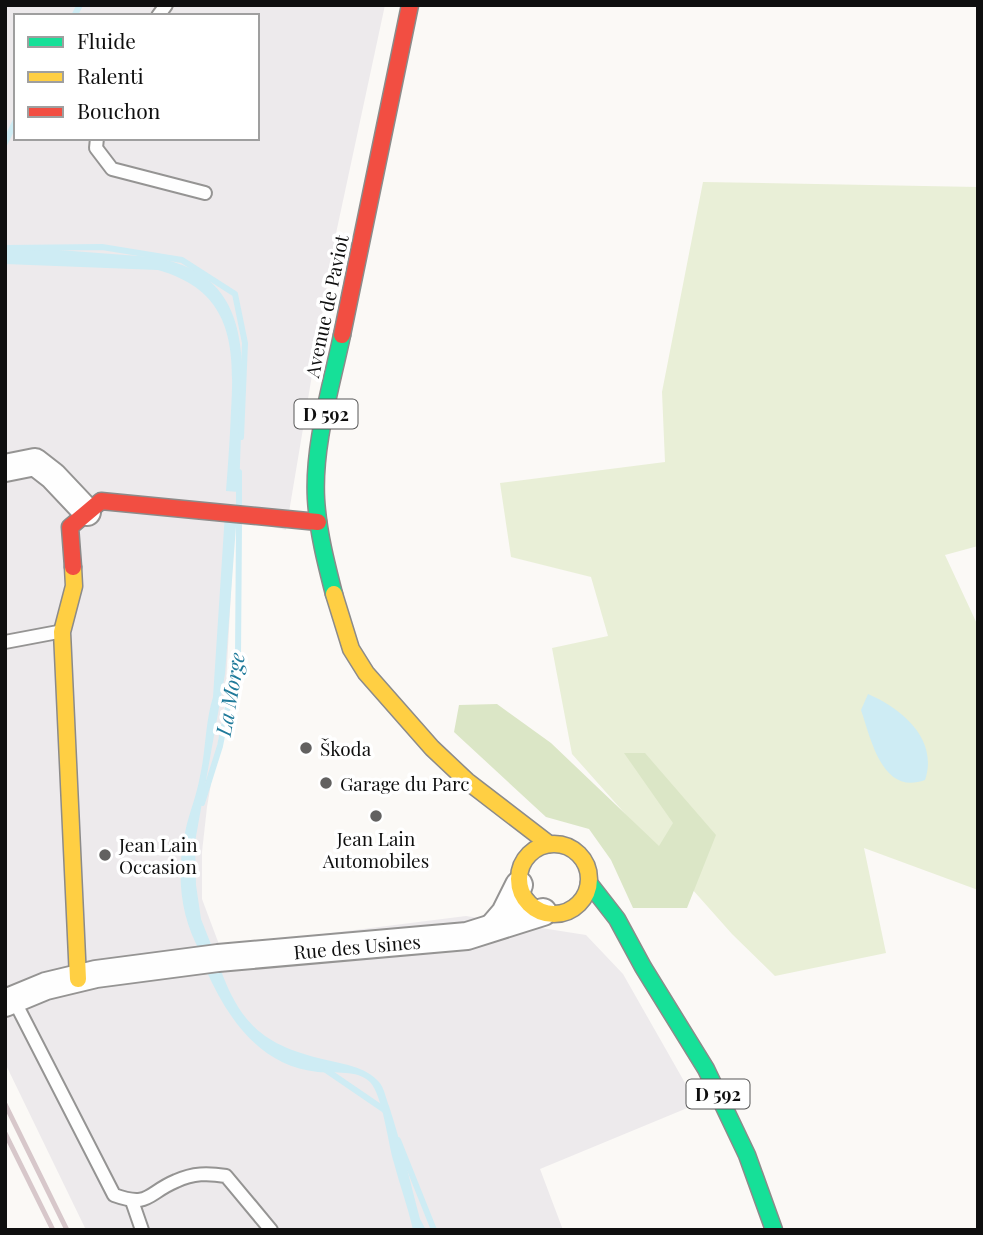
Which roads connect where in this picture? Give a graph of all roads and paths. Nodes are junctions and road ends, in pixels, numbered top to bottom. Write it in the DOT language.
graph roads {
  1 [pos="410,5"];
  2 [pos="97,140"];
  3 [pos="205,193"];
  4 [pos="5,468"];
  5 [pos="87,512"];
  6 [pos="318,522"];
  7 [pos="62,632"];
  8 [pos="5,642"];
  9 [pos="467,781"];
  10 [pos="549,844"];
  11 [pos="520,876"];
  12 [pos="589,883"];
  13 [pos="553,912"];
  14 [pos="589,922"];
  15 [pos="494,927"];
  16 [pos="612,940"];
  17 [pos="643,967"];
  18 [pos="78,979"];
  19 [pos="10,1002"];
  20 [pos="132,1201"];
  21 [pos="142,1230"];
  22 [pos="271,1230"];
  23 [pos="774,1230"];
  1 -- 6 [label="main road, Avenue de Paviot / D 592"];
  2 -- 3 [label="lane"];
  4 -- 5 [label="street"];
  5 -- 6 [label="main road"];
  5 -- 7 [label="main road"];
  6 -- 9 [label="main road, Avenue de Paviot / D 592"];
  7 -- 8 [label="lane"];
  7 -- 18 [label="main road"];
  9 -- 10 [label="main road, Avenue de Paviot / D 592"];
  9 -- 11 [label="main road, Avenue de Paviot / D 592"];
  10 -- 11 [label="main road"];
  10 -- 12 [label="main road"];
  11 -- 13 [label="main road"];
  11 -- 15 [label="street"];
  12 -- 13 [label="main road"];
  12 -- 17 [label="main road, D 592"];
  13 -- 14 [label="main road"];
  13 -- 15 [label="street, Rue des Usines"];
  15 -- 18 [label="street, Rue des Usines"];
  16 -- 17 [label="main road, D 592"];
  17 -- 23 [label="main road, D 592"];
  18 -- 19 [label="street, Rue des Usines"];
  19 -- 20 [label="lane"];
  20 -- 21 [label="lane"];
  20 -- 22 [label="lane"];
}
